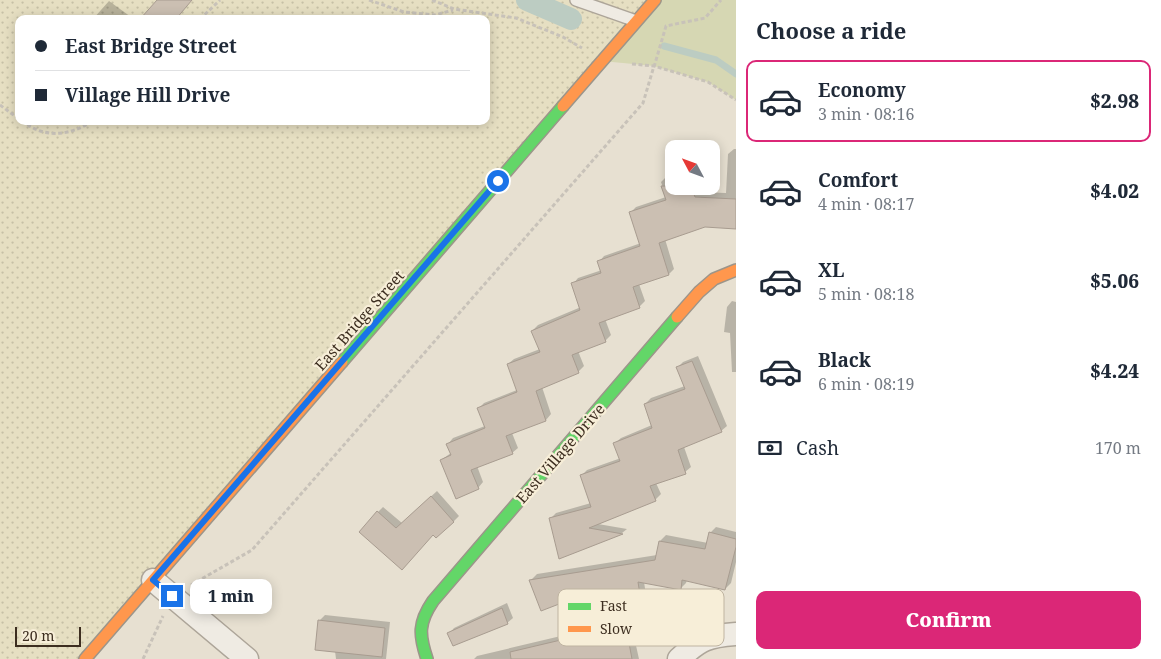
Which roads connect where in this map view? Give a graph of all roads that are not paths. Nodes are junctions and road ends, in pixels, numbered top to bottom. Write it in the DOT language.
graph roads {
  1 [pos="576,0"];
  2 [pos="655,0"];
  3 [pos="636,22"];
  4 [pos="736,270"];
  5 [pos="153,580"];
  6 [pos="693,646"];
  7 [pos="85,659"];
  8 [pos="247,659"];
  9 [pos="427,659"];
  10 [pos="679,659"];
  1 -- 3 [label="lane"];
  2 -- 3 [label="main road, East Bridge Street"];
  3 -- 5 [label="main road, East Bridge Street"];
  4 -- 9 [label="main road, East Village Drive"];
  5 -- 7 [label="main road, East Bridge Street"];
  5 -- 8 [label="street"];
  6 -- 10 [label="street"];
}
